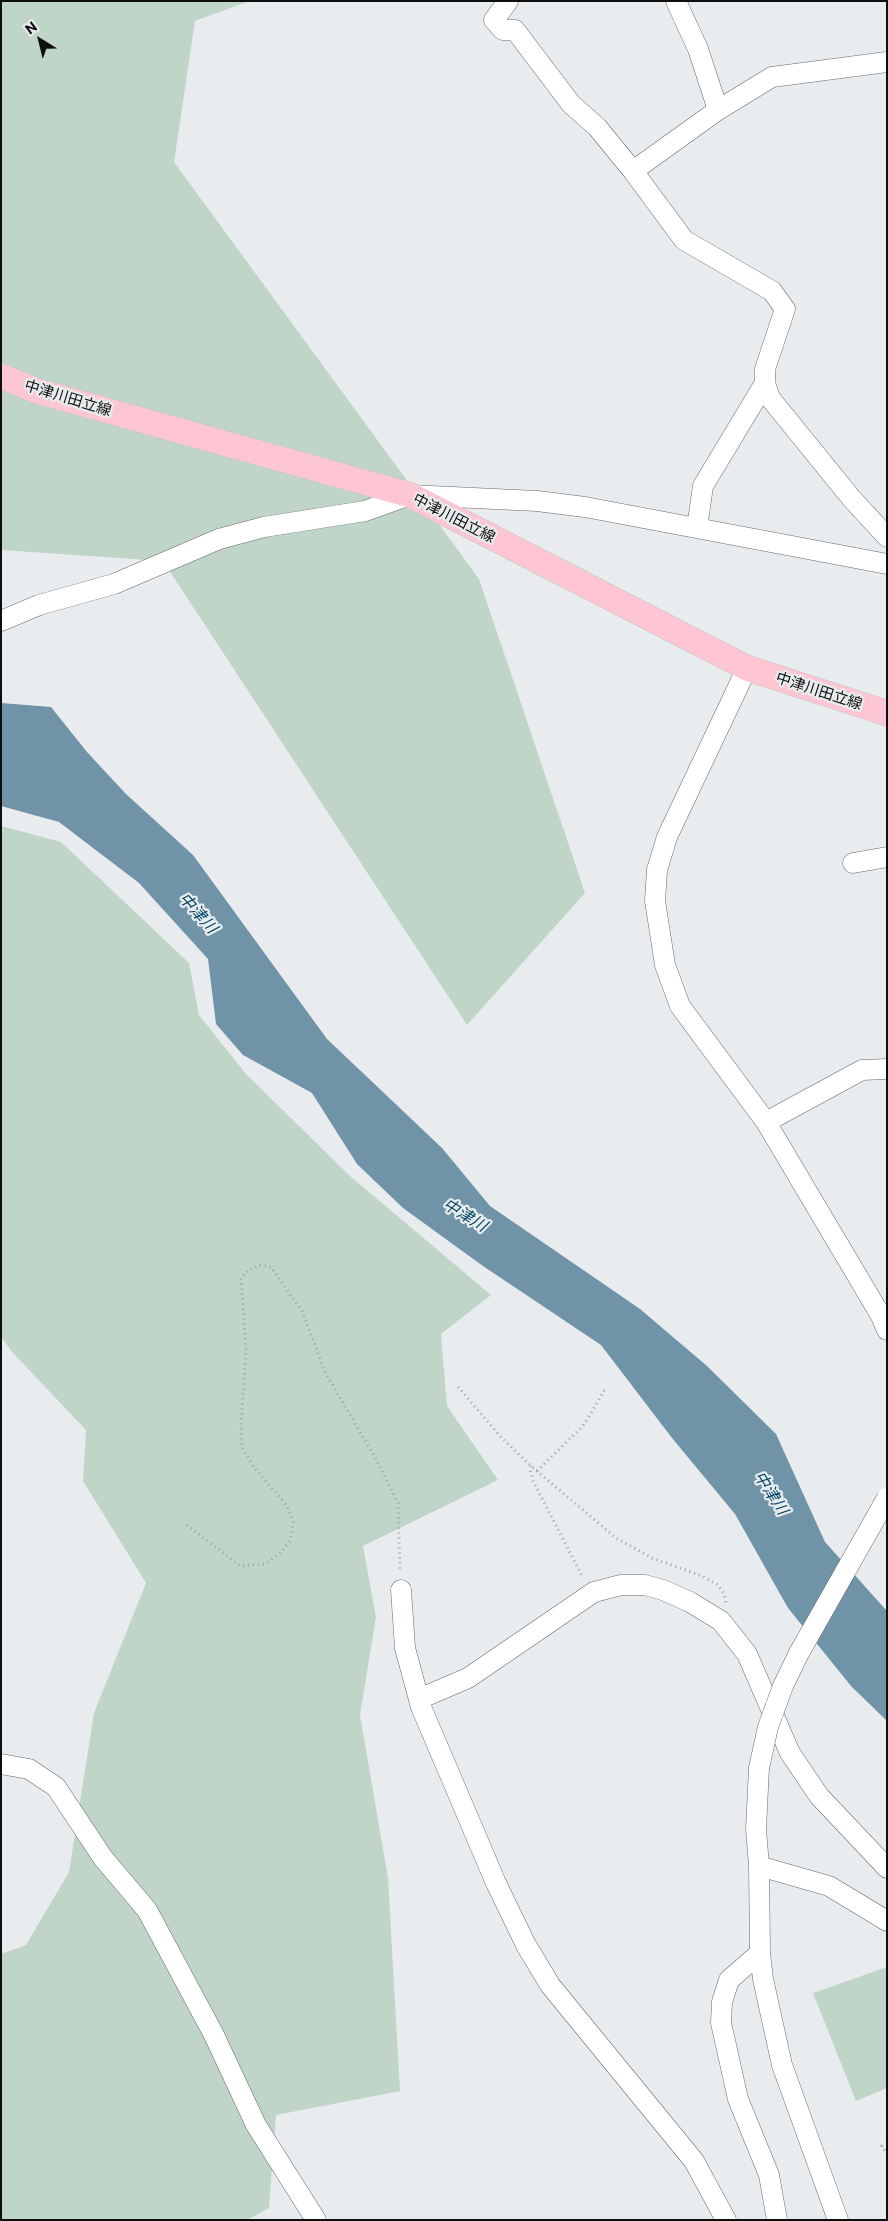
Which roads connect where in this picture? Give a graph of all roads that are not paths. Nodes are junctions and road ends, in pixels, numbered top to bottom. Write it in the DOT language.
graph roads {
  1 [pos="508,1"];
  2 [pos="676,1"];
  3 [pos="887,62"];
  4 [pos="718,110"];
  5 [pos="634,171"];
  6 [pos="1,376"];
  7 [pos="765,383"];
  8 [pos="410,495"];
  9 [pos="697,528"];
  10 [pos="887,537"];
  11 [pos="887,564"];
  12 [pos="1,621"];
  13 [pos="748,668"];
  14 [pos="887,713"];
  15 [pos="887,857"];
  16 [pos="853,863"];
  17 [pos="887,1069"];
  18 [pos="766,1122"];
  19 [pos="887,1330"];
  20 [pos="887,1498"];
  21 [pos="401,1590"];
  22 [pos="419,1699"];
  23 [pos="1,1764"];
  24 [pos="759,1866"];
  25 [pos="887,1868"];
  26 [pos="887,1922"];
  27 [pos="760,1953"];
  28 [pos="316,2220"];
  29 [pos="726,2220"];
  30 [pos="777,2220"];
  31 [pos="838,2220"];
  1 -- 5 [label="street"];
  2 -- 4 [label="street"];
  3 -- 4 [label="street"];
  4 -- 5 [label="street"];
  5 -- 7 [label="street"];
  6 -- 8 [label="main road, 中津川田立線"];
  7 -- 9 [label="street"];
  7 -- 10 [label="street"];
  8 -- 9 [label="street"];
  8 -- 12 [label="street"];
  8 -- 13 [label="main road, 中津川田立線"];
  9 -- 11 [label="street"];
  13 -- 14 [label="main road, 中津川田立線"];
  13 -- 18 [label="street"];
  15 -- 16 [label="street"];
  17 -- 18 [label="street"];
  18 -- 19 [label="street"];
  20 -- 24 [label="street, bridge"];
  21 -- 22 [label="street"];
  22 -- 25 [label="street"];
  22 -- 29 [label="street"];
  23 -- 28 [label="street"];
  24 -- 26 [label="street"];
  24 -- 27 [label="street"];
  27 -- 30 [label="street"];
  27 -- 31 [label="street"];
}
